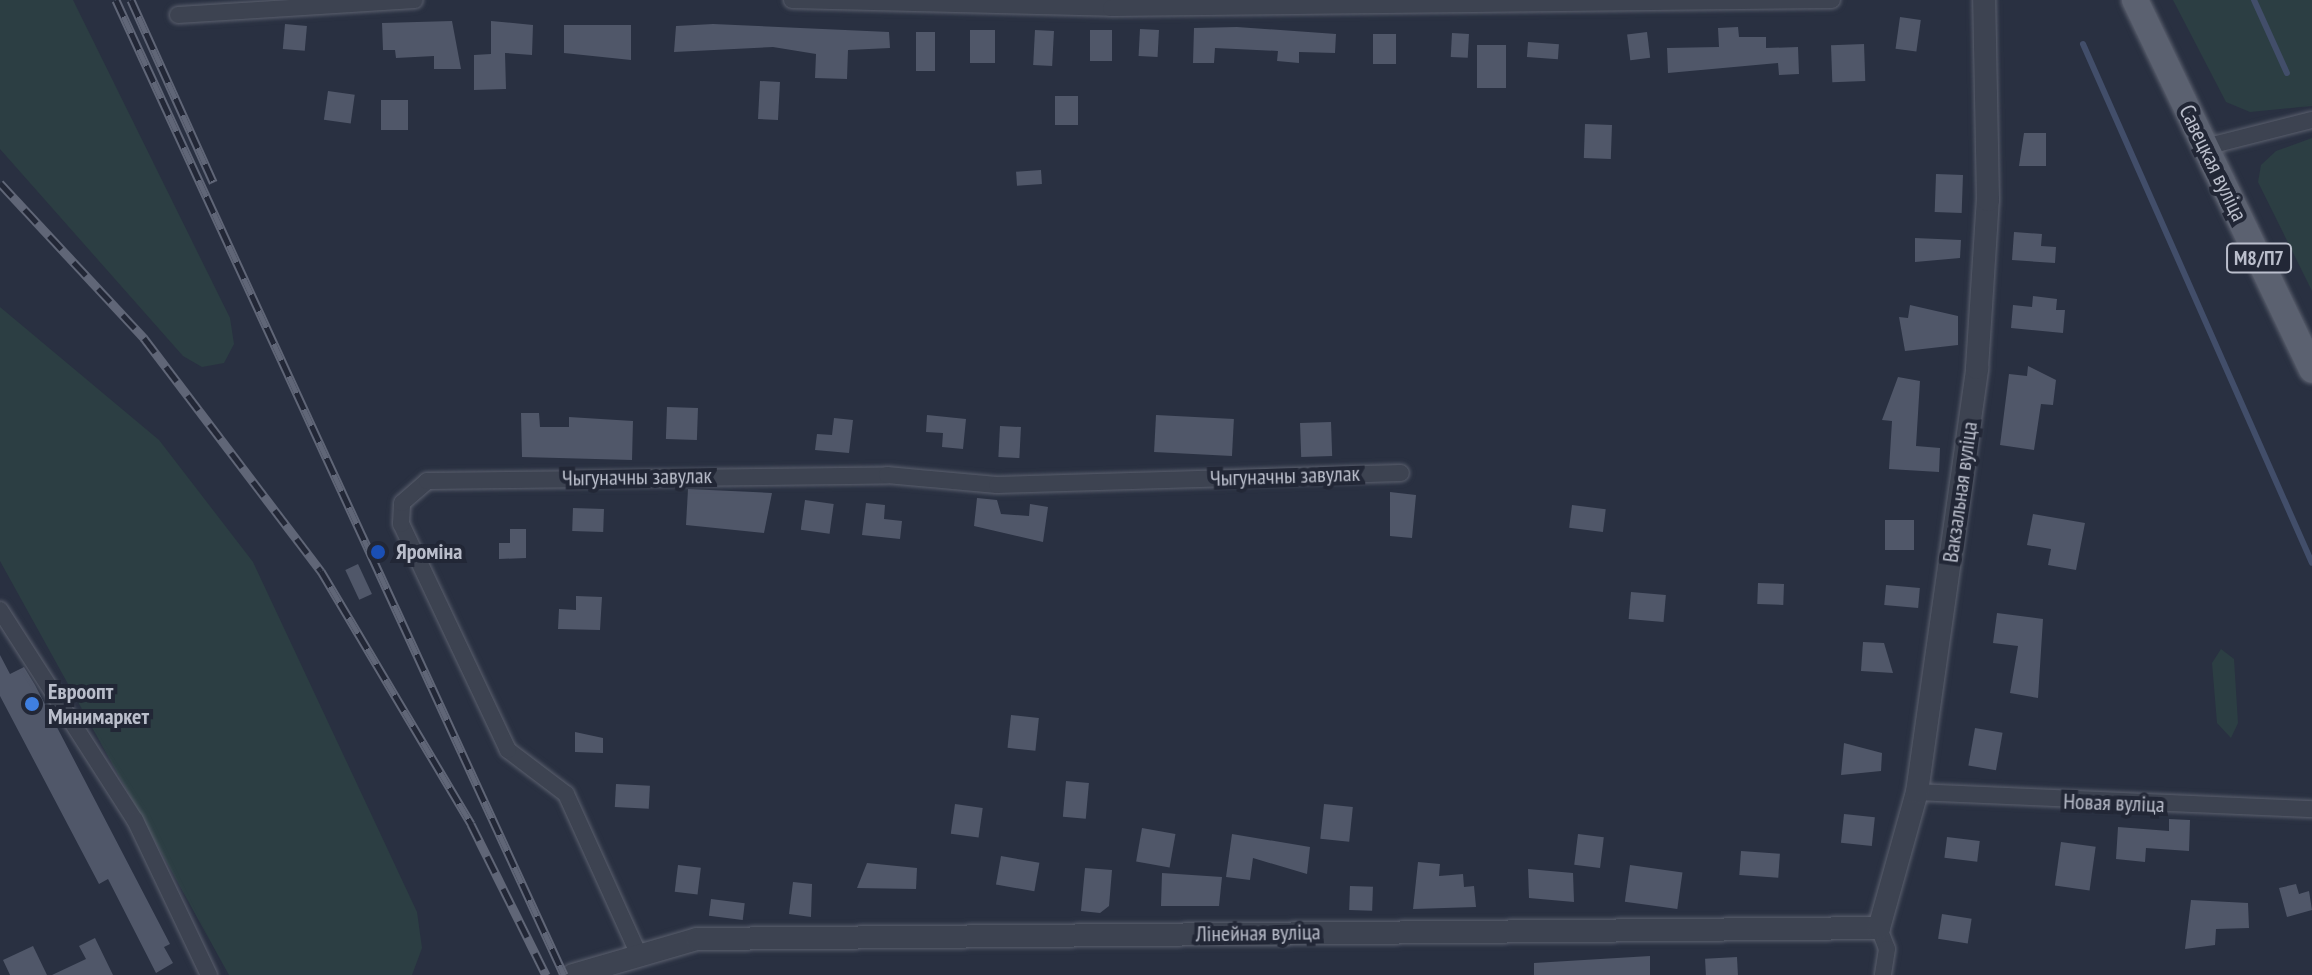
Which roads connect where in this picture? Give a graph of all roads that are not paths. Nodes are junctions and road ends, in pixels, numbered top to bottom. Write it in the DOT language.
graph roads {
  1 [pos="415,0"];
  2 [pos="792,0"];
  3 [pos="1832,0"];
  4 [pos="1984,0"];
  5 [pos="2135,0"];
  6 [pos="178,15"];
  7 [pos="2312,120"];
  8 [pos="2205,147"];
  9 [pos="2312,370"];
  10 [pos="1401,473"];
  11 [pos="0,610"];
  12 [pos="1917,792"];
  13 [pos="2312,809"];
  14 [pos="1879,928"];
  15 [pos="639,955"];
  16 [pos="209,975"];
  17 [pos="573,975"];
  18 [pos="1883,975"];
  1 -- 6 [label="street"];
  2 -- 3 [label="street"];
  4 -- 12 [label="street, Вакзальная вуліца"];
  5 -- 8 [label="main road, Савецкая вуліца / М8/П7"];
  7 -- 8 [label="street"];
  8 -- 9 [label="main road, Савецкая вуліца / М8/П7"];
  10 -- 15 [label="street, Чыгуначны завулак"];
  11 -- 16 [label="street"];
  12 -- 13 [label="street, Новая вуліца"];
  12 -- 14 [label="street, Вакзальная вуліца"];
  14 -- 15 [label="street, Лінейная вуліца"];
  14 -- 18 [label="street, Вакзальная вуліца"];
  15 -- 17 [label="street, Лінейная вуліца"];
}
